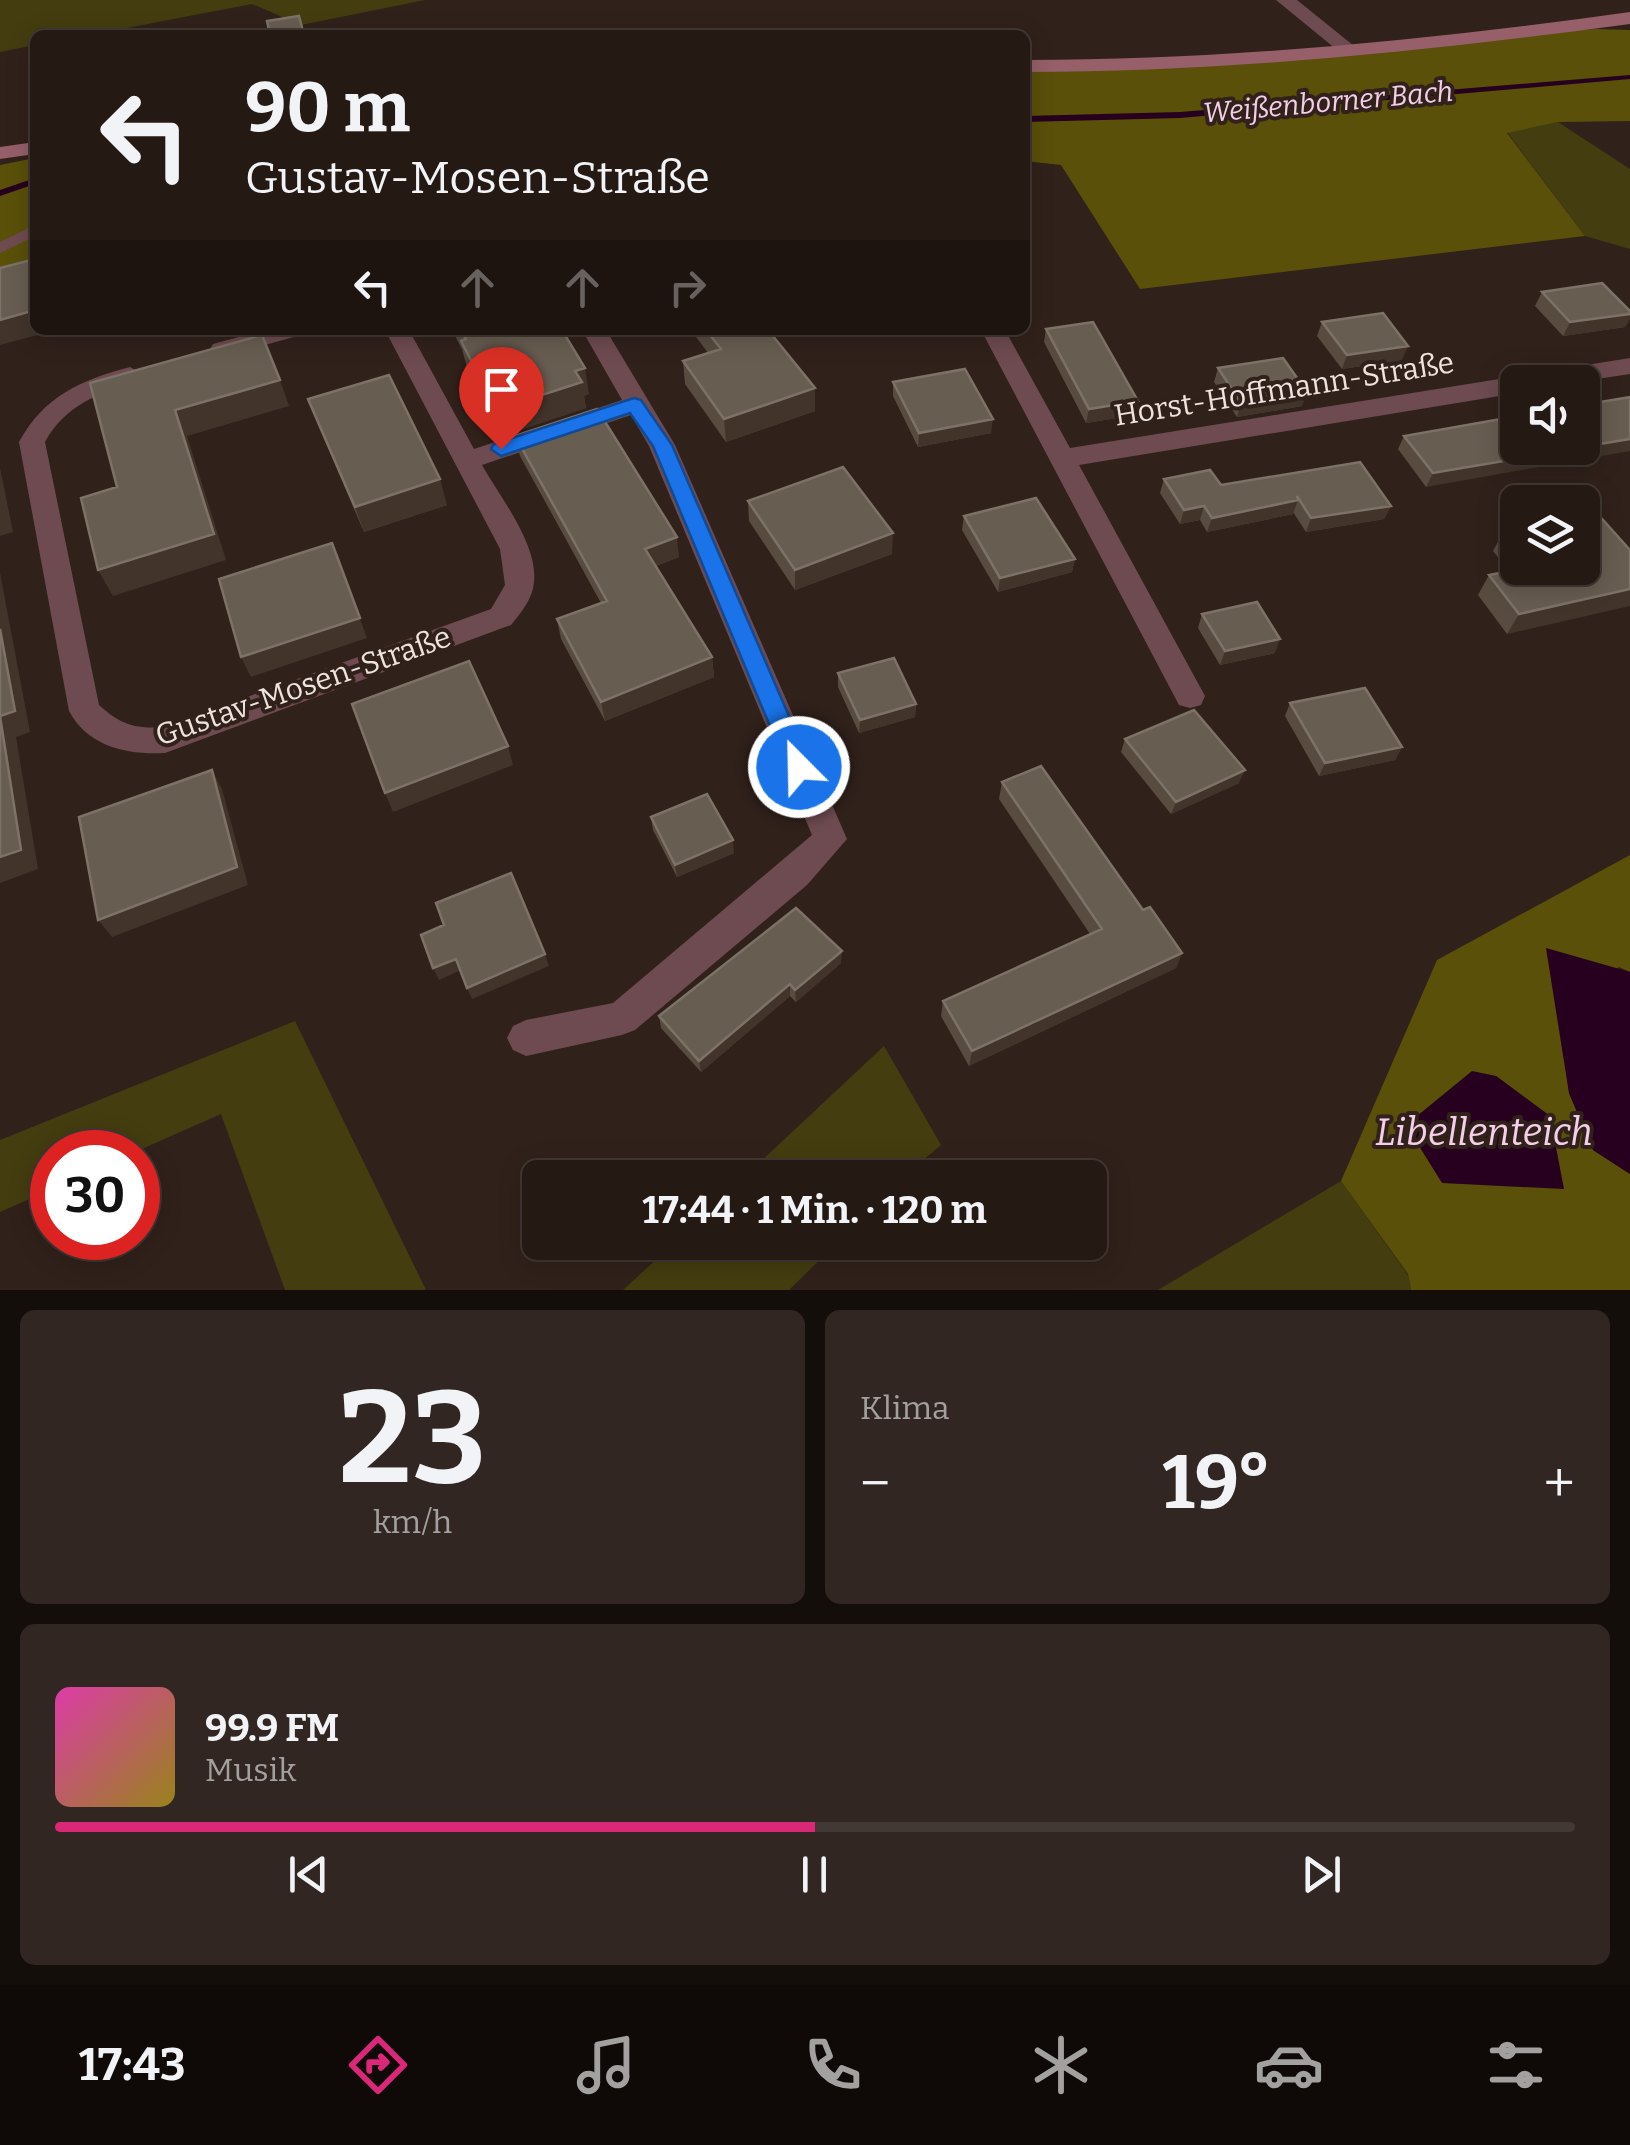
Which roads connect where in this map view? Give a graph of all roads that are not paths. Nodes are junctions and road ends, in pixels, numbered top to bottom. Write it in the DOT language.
graph roads {
  1 [pos="1285,0"];
  2 [pos="1630,18"];
  3 [pos="1350,50"];
  4 [pos="1030,66"];
  5 [pos="30,149"];
  6 [pos="0,154"];
  7 [pos="30,233"];
  8 [pos="0,248"];
  9 [pos="274,335"];
  10 [pos="400,335"];
  11 [pos="598,335"];
  12 [pos="995,335"];
  13 [pos="190,358"];
  14 [pos="1630,366"];
  15 [pos="154,368"];
  16 [pos="1600,371"];
  17 [pos="1500,387"];
  18 [pos="634,405"];
  19 [pos="1061,458"];
  20 [pos="468,460"];
  21 [pos="1190,696"];
  22 [pos="526,1038"];
  1 -- 3 [label="street"];
  2 -- 3 [label="main road"];
  3 -- 4 [label="main road"];
  5 -- 6 [label="main road"];
  7 -- 8 [label="lane"];
  9 -- 13 [label="street"];
  10 -- 20 [label="street, Gustav-Mosen-Straße"];
  11 -- 18 [label="street"];
  12 -- 19 [label="street"];
  14 -- 16 [label="street"];
  15 -- 20 [label="street, Gustav-Mosen-Straße"];
  17 -- 19 [label="street, Horst-Hoffmann-Straße"];
  18 -- 20 [label="street"];
  18 -- 22 [label="street"];
  19 -- 21 [label="street"];
}
